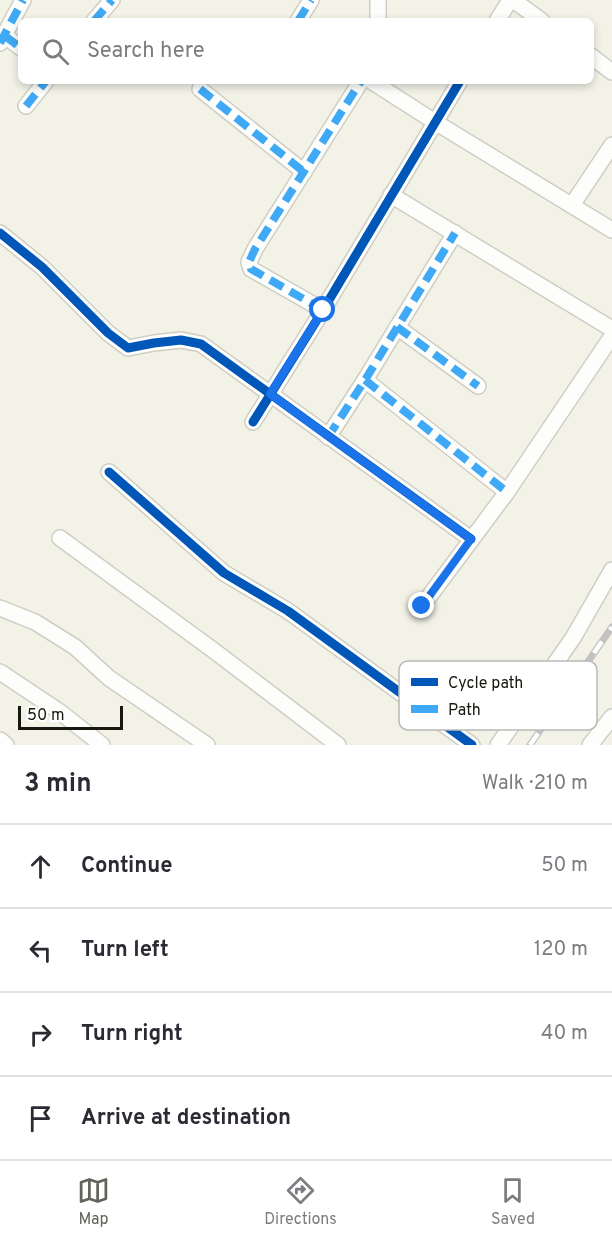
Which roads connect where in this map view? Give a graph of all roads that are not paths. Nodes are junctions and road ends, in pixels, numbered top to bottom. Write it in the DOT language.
graph roads {
  1 [pos="23,0"];
  2 [pos="112,0"];
  3 [pos="311,0"];
  4 [pos="378,0"];
  5 [pos="512,0"];
  6 [pos="97,18"];
  7 [pos="300,18"];
  8 [pos="378,18"];
  9 [pos="499,18"];
  10 [pos="538,18"];
  11 [pos="2,39"];
  12 [pos="18,47"];
  13 [pos="594,58"];
  14 [pos="612,72"];
  15 [pos="44,84"];
  16 [pos="359,84"];
  17 [pos="376,84"];
  18 [pos="458,84"];
  19 [pos="200,89"];
  20 [pos="26,106"];
  21 [pos="435,122"];
  22 [pos="610,153"];
  23 [pos="304,172"];
  24 [pos="391,195"];
  25 [pos="572,205"];
  26 [pos="612,230"];
  27 [pos="0,233"];
  28 [pos="455,233"];
  29 [pos="323,310"];
  30 [pos="397,327"];
  31 [pos="612,329"];
  32 [pos="612,336"];
  33 [pos="364,380"];
  34 [pos="478,386"];
  35 [pos="270,394"];
  36 [pos="253,422"];
  37 [pos="328,436"];
  38 [pos="109,472"];
  39 [pos="507,492"];
  40 [pos="60,538"];
  41 [pos="471,539"];
  42 [pos="612,570"];
  43 [pos="422,606"];
  44 [pos="0,608"];
  45 [pos="557,661"];
  46 [pos="0,672"];
  47 [pos="399,692"];
  48 [pos="612,717"];
  49 [pos="451,730"];
  50 [pos="509,730"];
  51 [pos="0,740"];
  52 [pos="6,745"];
  53 [pos="102,745"];
  54 [pos="207,745"];
  55 [pos="338,745"];
  56 [pos="472,745"];
  57 [pos="498,745"];
  58 [pos="590,745"];
  1 -- 11 [label="street"];
  2 -- 6 [label="street"];
  3 -- 7 [label="street"];
  4 -- 8 [label="street"];
  5 -- 9 [label="street"];
  5 -- 10 [label="street"];
  11 -- 12 [label="street"];
  13 -- 14 [label="street"];
  15 -- 20 [label="street"];
  16 -- 23 [label="street"];
  17 -- 21 [label="street"];
  18 -- 21 [label="street"];
  19 -- 23 [label="street"];
  21 -- 24 [label="street"];
  21 -- 25 [label="street"];
  22 -- 25 [label="street"];
  23 -- 29 [label="street"];
  24 -- 28 [label="street"];
  24 -- 29 [label="street"];
  25 -- 26 [label="street"];
  27 -- 35 [label="street"];
  28 -- 30 [label="street"];
  28 -- 31 [label="street"];
  29 -- 35 [label="street"];
  30 -- 33 [label="street"];
  30 -- 34 [label="street"];
  32 -- 39 [label="street"];
  33 -- 37 [label="street"];
  33 -- 39 [label="street"];
  35 -- 36 [label="street"];
  35 -- 37 [label="street"];
  37 -- 41 [label="street"];
  38 -- 47 [label="street"];
  39 -- 41 [label="street"];
  40 -- 55 [label="street"];
  41 -- 43 [label="street"];
  42 -- 45 [label="street"];
  44 -- 54 [label="street"];
  46 -- 53 [label="street"];
  48 -- 58 [label="street"];
  49 -- 56 [label="street"];
  50 -- 57 [label="street"];
  51 -- 52 [label="street"];
}
